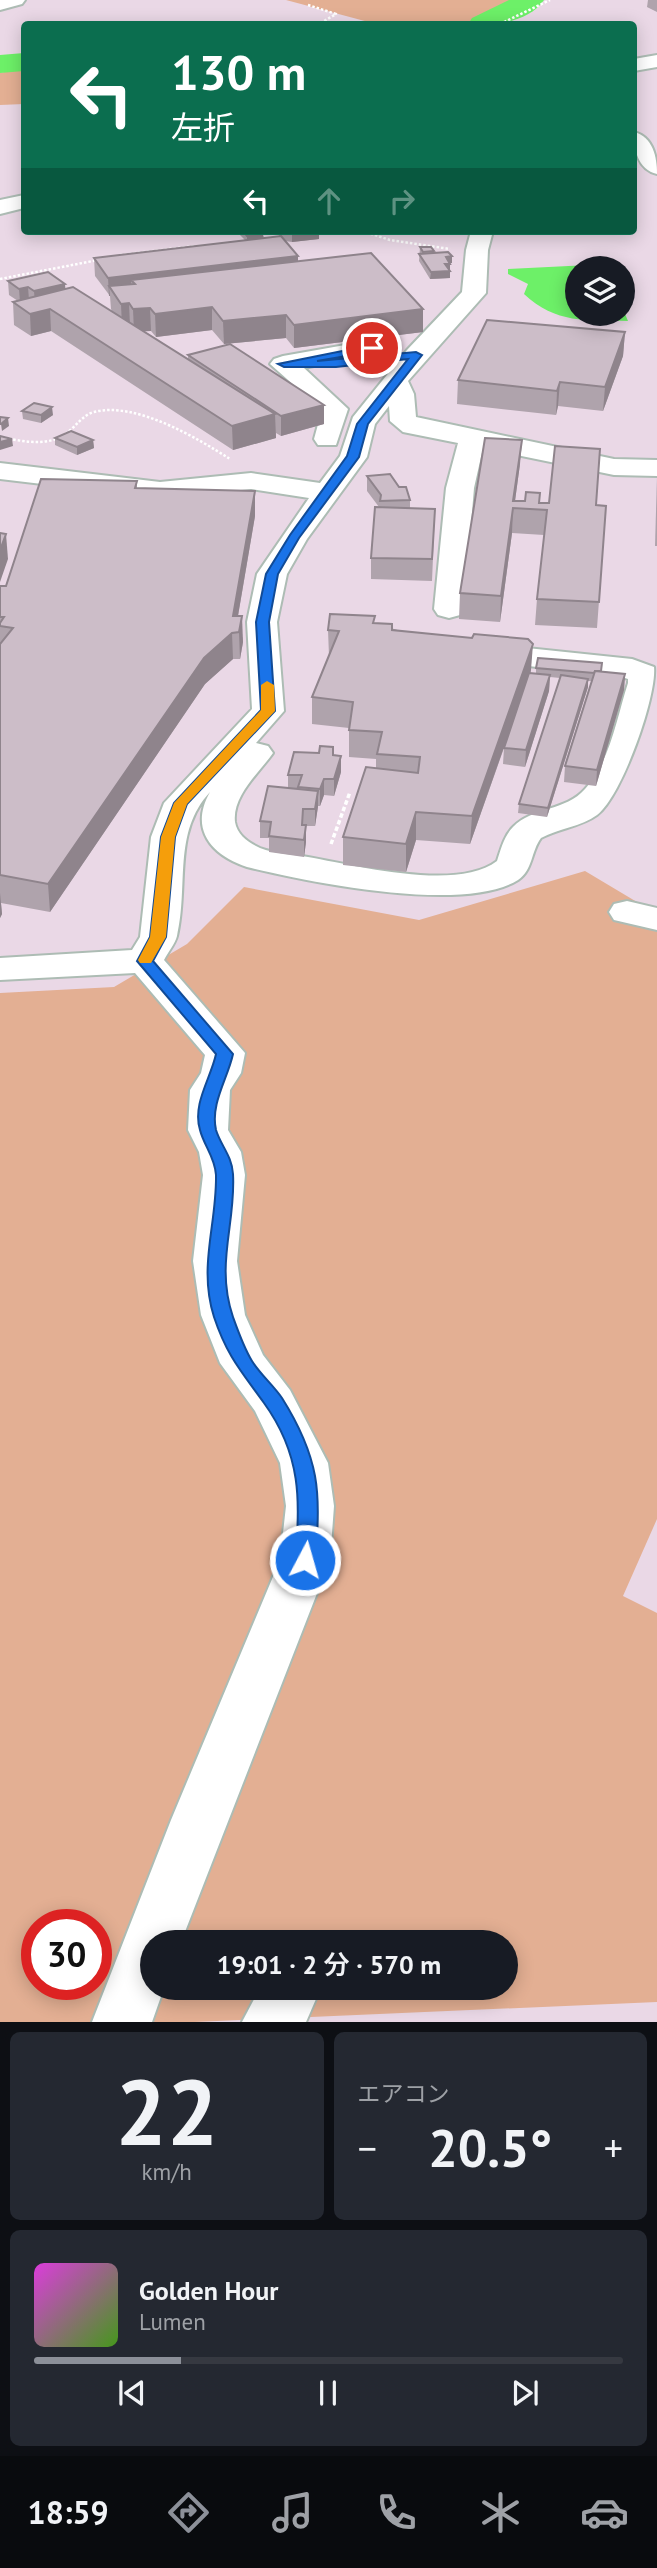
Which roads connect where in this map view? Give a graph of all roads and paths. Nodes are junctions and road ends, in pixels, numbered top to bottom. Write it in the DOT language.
graph roads {
  1 [pos="16,0"];
  2 [pos="550,0"];
  3 [pos="0,5"];
  4 [pos="308,5"];
  5 [pos="324,21"];
  6 [pos="506,21"];
  7 [pos="657,61"];
  8 [pos="637,64"];
  9 [pos="637,142"];
  10 [pos="657,168"];
  11 [pos="21,203"];
  12 [pos="0,207"];
  13 [pos="377,235"];
  14 [pos="479,241"];
  15 [pos="203,246"];
  16 [pos="119,255"];
  17 [pos="108,257"];
  18 [pos="0,279"];
  19 [pos="379,346"];
  20 [pos="416,355"];
  21 [pos="254,361"];
  22 [pos="284,364"];
  23 [pos="395,380"];
  24 [pos="0,437"];
  25 [pos="327,439"];
  26 [pos="472,439"];
  27 [pos="657,468"];
  28 [pos="0,471"];
  29 [pos="251,481"];
  30 [pos="328,492"];
  31 [pos="449,610"];
  32 [pos="447,650"];
  33 [pos="268,711"];
  34 [pos="350,792"];
  35 [pos="322,870"];
  36 [pos="145,961"];
  37 [pos="0,969"];
  38 [pos="122,2022"];
  1 -- 3 [label="street"];
  2 -- 6 [label="path"];
  4 -- 5 [label="path"];
  7 -- 8 [label="street"];
  9 -- 10 [label="street"];
  11 -- 12 [label="street"];
  13 -- 14 [label="path"];
  14 -- 20 [label="street"];
  15 -- 16 [label="path"];
  17 -- 18 [label="path"];
  19 -- 22 [label="street"];
  20 -- 22 [label="street"];
  20 -- 23 [label="street"];
  21 -- 22 [label="street"];
  22 -- 25 [label="street"];
  23 -- 26 [label="street"];
  23 -- 30 [label="street"];
  24 -- 29 [label="path"];
  26 -- 27 [label="street"];
  26 -- 31 [label="street"];
  28 -- 29 [label="street"];
  29 -- 30 [label="street"];
  30 -- 33 [label="street"];
  32 -- 35 [label="street"];
  33 -- 35 [label="street"];
  33 -- 36 [label="street"];
  34 -- 35 [label="path"];
  36 -- 37 [label="street"];
  36 -- 38 [label="street"];
}
